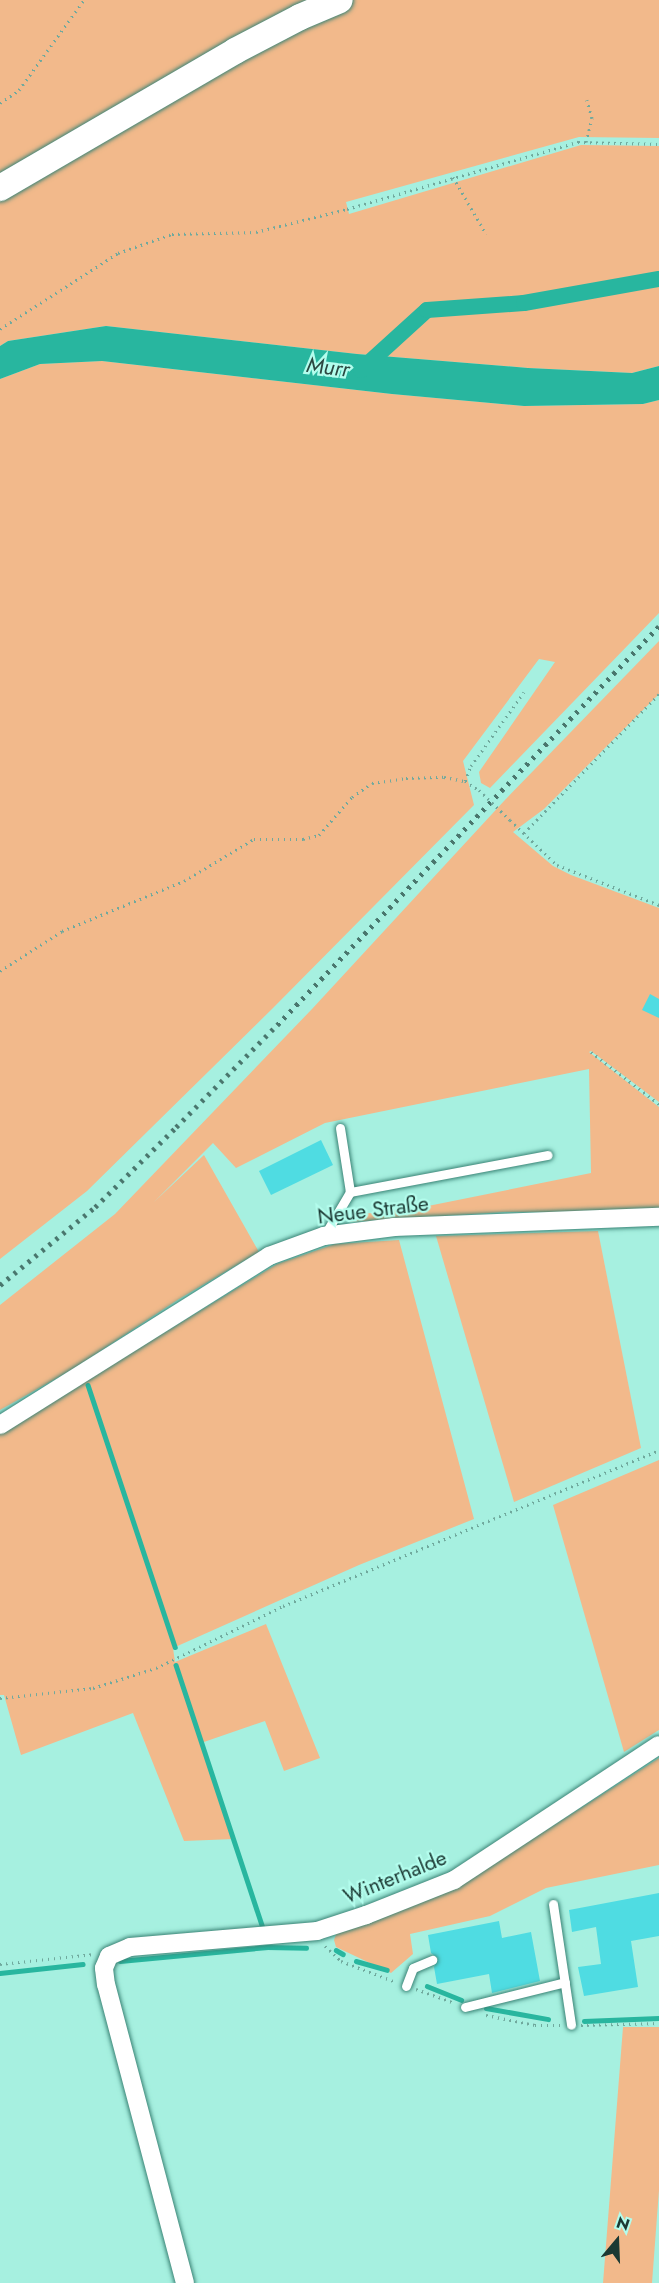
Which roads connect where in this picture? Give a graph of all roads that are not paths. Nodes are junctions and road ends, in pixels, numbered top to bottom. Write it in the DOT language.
graph roads {
  1 [pos="340,0"];
  2 [pos="0,188"];
  3 [pos="340,1128"];
  4 [pos="548,1155"];
  5 [pos="350,1192"];
  6 [pos="659,1217"];
  7 [pos="324,1236"];
  8 [pos="0,1425"];
  9 [pos="659,1744"];
  10 [pos="553,1904"];
  11 [pos="432,1960"];
  12 [pos="565,1982"];
  13 [pos="406,1986"];
  14 [pos="465,2007"];
  15 [pos="571,2025"];
  16 [pos="185,2283"];
  1 -- 2 [label="street"];
  3 -- 5 [label="lane"];
  4 -- 5 [label="lane"];
  5 -- 7 [label="lane"];
  6 -- 7 [label="street, Neue Straße"];
  7 -- 8 [label="street, Neue Straße"];
  9 -- 16 [label="street, Winterhalde"];
  10 -- 12 [label="lane"];
  11 -- 13 [label="lane"];
  12 -- 14 [label="lane"];
  12 -- 15 [label="lane"];
}
